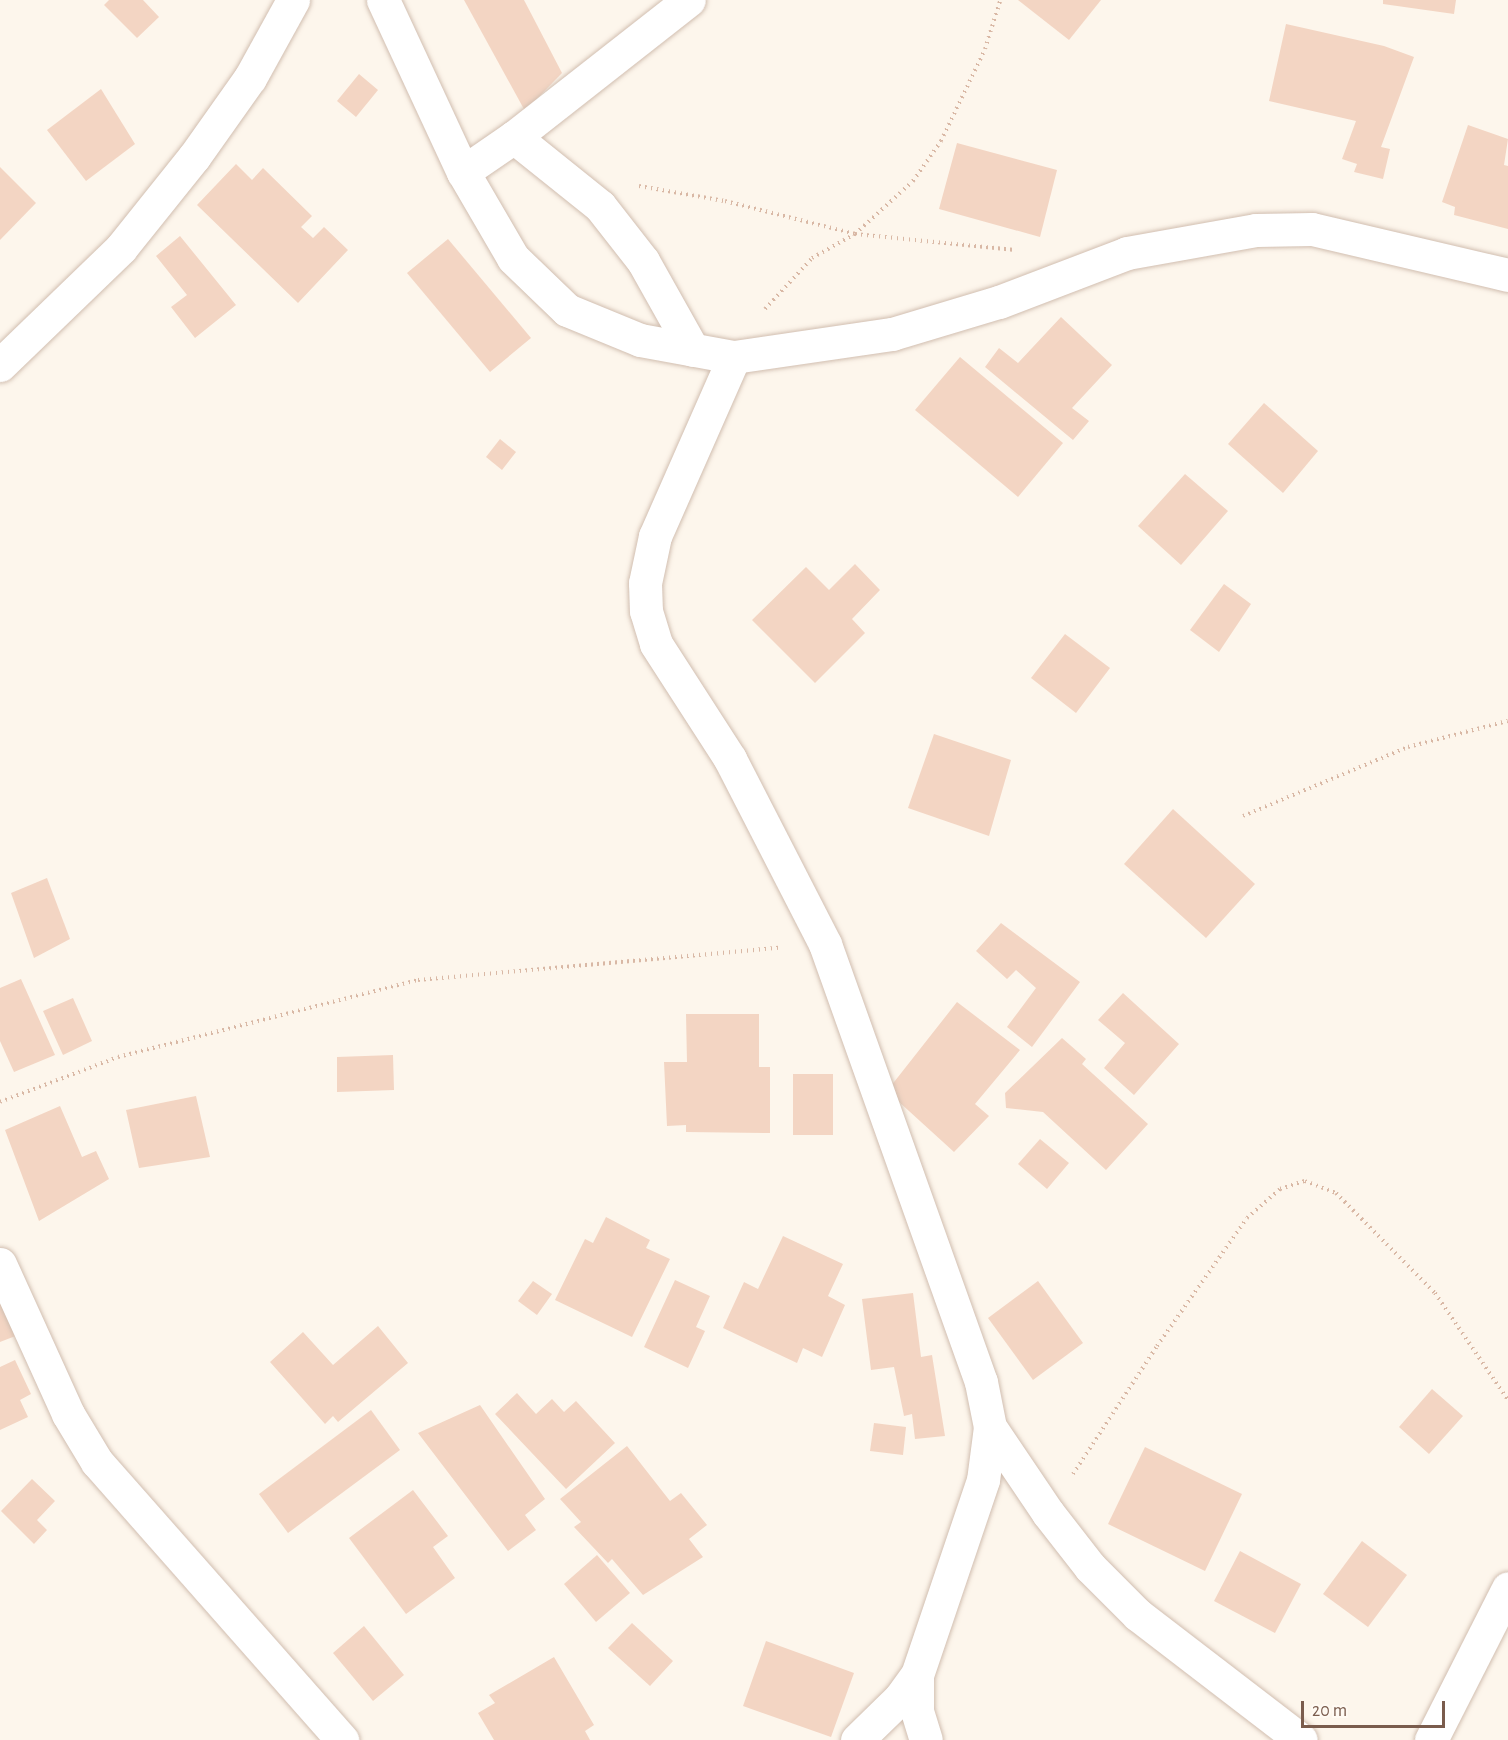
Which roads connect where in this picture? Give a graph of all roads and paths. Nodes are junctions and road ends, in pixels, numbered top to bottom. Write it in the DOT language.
graph roads {
  1 [pos="293,0"];
  2 [pos="382,0"];
  3 [pos="688,0"];
  4 [pos="1000,1"];
  5 [pos="514,137"];
  6 [pos="463,172"];
  7 [pos="632,185"];
  8 [pos="855,234"];
  9 [pos="1025,250"];
  10 [pos="1508,274"];
  11 [pos="693,350"];
  12 [pos="735,357"];
  13 [pos="0,365"];
  14 [pos="1508,721"];
  15 [pos="1243,816"];
  16 [pos="825,944"];
  17 [pos="0,1102"];
  18 [pos="0,1264"];
  19 [pos="1508,1400"];
  20 [pos="990,1427"];
  21 [pos="1048,1513"];
  22 [pos="1508,1588"];
  23 [pos="917,1675"];
  24 [pos="342,1740"];
  25 [pos="857,1740"];
  26 [pos="926,1740"];
  27 [pos="1301,1740"];
  28 [pos="1431,1740"];
  1 -- 13 [label="street"];
  2 -- 6 [label="street"];
  3 -- 5 [label="street"];
  4 -- 8 [label="path"];
  5 -- 6 [label="street"];
  5 -- 11 [label="street"];
  6 -- 11 [label="street"];
  7 -- 8 [label="path"];
  8 -- 9 [label="path"];
  8 -- 12 [label="path"];
  10 -- 12 [label="street"];
  11 -- 12 [label="street"];
  12 -- 16 [label="street"];
  14 -- 15 [label="path"];
  16 -- 17 [label="path"];
  16 -- 20 [label="street"];
  18 -- 24 [label="street"];
  19 -- 21 [label="path"];
  20 -- 21 [label="street"];
  20 -- 23 [label="street"];
  21 -- 27 [label="street"];
  22 -- 28 [label="street"];
  23 -- 25 [label="street"];
  23 -- 26 [label="street"];
}
